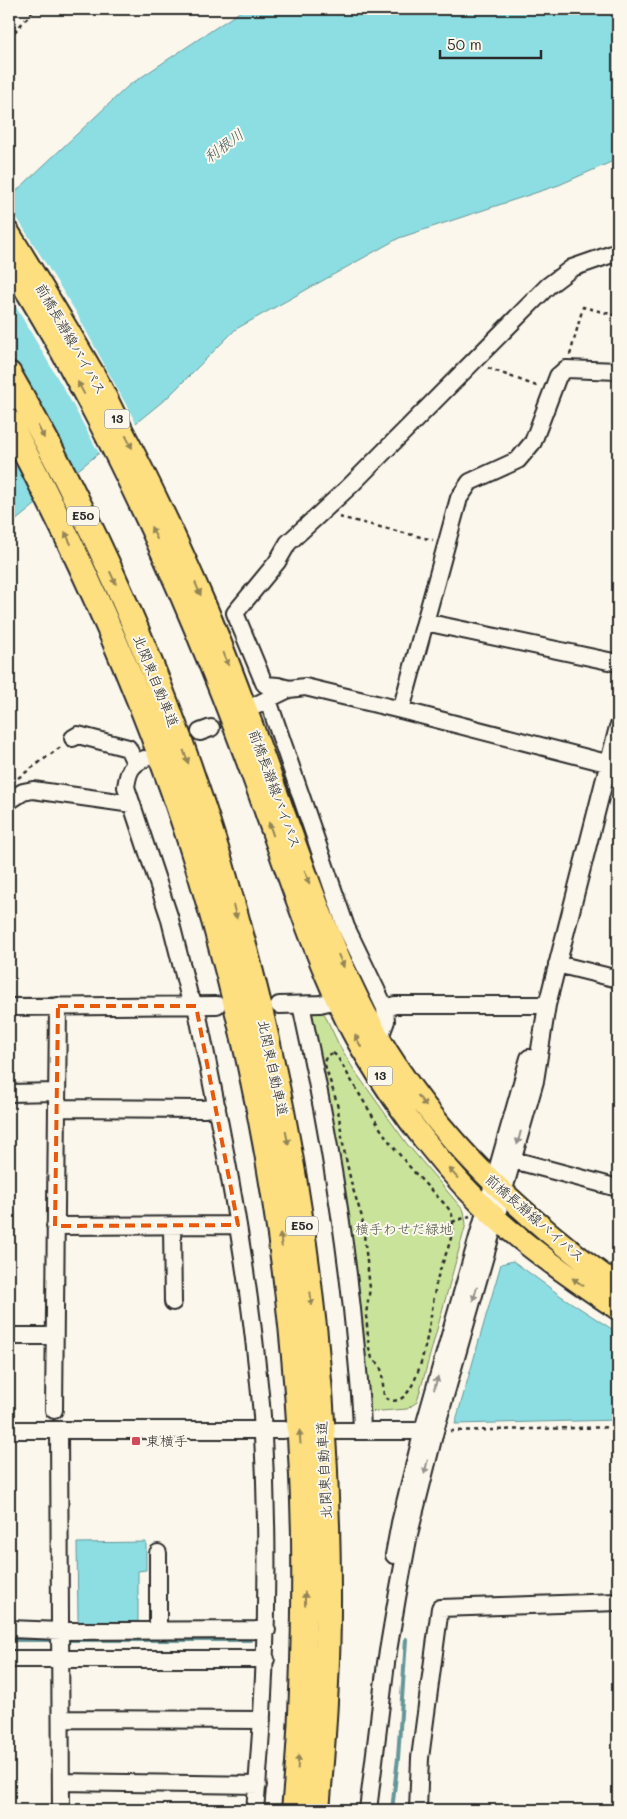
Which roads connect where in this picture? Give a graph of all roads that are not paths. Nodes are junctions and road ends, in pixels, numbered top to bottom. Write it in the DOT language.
graph roads {
  1 [pos="9,233"];
  2 [pos="618,252"];
  3 [pos="9,264"];
  4 [pos="618,371"];
  5 [pos="9,374"];
  6 [pos="9,422"];
  7 [pos="202,620"];
  8 [pos="425,622"];
  9 [pos="618,663"];
  10 [pos="289,689"];
  11 [pos="400,710"];
  12 [pos="618,727"];
  13 [pos="73,738"];
  14 [pos="614,765"];
  15 [pos="9,801"];
  16 [pos="132,804"];
  17 [pos="557,964"];
  18 [pos="618,979"];
  19 [pos="337,1000"];
  20 [pos="217,1005"];
  21 [pos="279,1005"];
  22 [pos="302,1005"];
  23 [pos="547,1005"];
  24 [pos="9,1006"];
  25 [pos="58,1006"];
  26 [pos="196,1006"];
  27 [pos="386,1008"];
  28 [pos="380,1037"];
  29 [pos="9,1093"];
  30 [pos="57,1100"];
  31 [pos="217,1106"];
  32 [pos="513,1160"];
  33 [pos="499,1188"];
  34 [pos="618,1188"];
  35 [pos="485,1214"];
  36 [pos="238,1225"];
  37 [pos="55,1226"];
  38 [pos="172,1226"];
  39 [pos="618,1286"];
  40 [pos="173,1302"];
  41 [pos="618,1309"];
  42 [pos="9,1336"];
  43 [pos="54,1336"];
  44 [pos="54,1410"];
  45 [pos="9,1430"];
  46 [pos="59,1430"];
  47 [pos="262,1430"];
  48 [pos="284,1430"];
  49 [pos="337,1431"];
  50 [pos="362,1431"];
  51 [pos="434,1431"];
  52 [pos="158,1553"];
  53 [pos="618,1602"];
  54 [pos="9,1629"];
  55 [pos="266,1630"];
  56 [pos="158,1631"];
  57 [pos="61,1633"];
  58 [pos="61,1658"];
  59 [pos="9,1659"];
  60 [pos="266,1659"];
  61 [pos="61,1719"];
  62 [pos="262,1720"];
  63 [pos="61,1782"];
  64 [pos="258,1785"];
  65 [pos="61,1810"];
  66 [pos="255,1810"];
  67 [pos="294,1810"];
  68 [pos="317,1810"];
  69 [pos="368,1810"];
  70 [pos="418,1810"];
  1 -- 7 [label="main road, 前橋長瀞線バイパス / 13, one-way"];
  2 -- 10 [label="street"];
  7 -- 3 [label="main road, 前橋長瀞線バイパス / 13, one-way"];
  4 -- 8 [label="street"];
  5 -- 68 [label="highway, 北関東自動車道 / E50, one-way"];
  67 -- 6 [label="highway, 北関東自動車道 / E50, one-way"];
  19 -- 7 [label="main road, 前橋長瀞線バイパス / 13, one-way"];
  7 -- 28 [label="main road, 前橋長瀞線バイパス / 13, one-way"];
  8 -- 9 [label="street"];
  8 -- 11 [label="street"];
  10 -- 11 [label="street"];
  10 -- 27 [label="street"];
  11 -- 14 [label="street"];
  12 -- 14 [label="street"];
  13 -- 16 [label="street"];
  14 -- 17 [label="street"];
  15 -- 16 [label="street"];
  16 -- 26 [label="street"];
  17 -- 18 [label="street"];
  17 -- 23 [label="street"];
  19 -- 22 [label="street"];
  35 -- 19 [label="main road, 前橋長瀞線バイパス / 13, one-way"];
  20 -- 26 [label="street"];
  21 -- 22 [label="street"];
  22 -- 50 [label="street"];
  23 -- 27 [label="street"];
  23 -- 32 [label="street, one-way"];
  23 -- 33 [label="street"];
  24 -- 25 [label="street"];
  25 -- 26 [label="street"];
  25 -- 30 [label="street"];
  26 -- 31 [label="street"];
  27 -- 28 [label="street"];
  28 -- 33 [label="main road, 前橋長瀞線バイパス / 13, one-way"];
  29 -- 30 [label="street"];
  30 -- 31 [label="street"];
  30 -- 37 [label="street"];
  31 -- 36 [label="street"];
  32 -- 33 [label="street"];
  32 -- 34 [label="street"];
  33 -- 35 [label="street"];
  33 -- 39 [label="main road, 前橋長瀞線バイパス / 13"];
  41 -- 35 [label="main road, 前橋長瀞線バイパス / 13, one-way"];
  35 -- 51 [label="street"];
  36 -- 38 [label="street"];
  36 -- 47 [label="street"];
  37 -- 38 [label="street"];
  37 -- 43 [label="street"];
  38 -- 40 [label="street"];
  42 -- 43 [label="street"];
  43 -- 44 [label="street"];
  45 -- 46 [label="street"];
  46 -- 47 [label="street"];
  46 -- 57 [label="street"];
  47 -- 48 [label="street"];
  47 -- 55 [label="street"];
  49 -- 50 [label="street"];
  50 -- 51 [label="street"];
  51 -- 69 [label="street"];
  52 -- 56 [label="street"];
  53 -- 70 [label="street"];
  54 -- 57 [label="street"];
  55 -- 56 [label="street"];
  55 -- 60 [label="street"];
  56 -- 57 [label="street"];
  57 -- 58 [label="street"];
  58 -- 59 [label="street"];
  58 -- 60 [label="street"];
  58 -- 61 [label="street"];
  60 -- 62 [label="street"];
  61 -- 62 [label="street"];
  61 -- 63 [label="street"];
  62 -- 64 [label="street"];
  63 -- 64 [label="street"];
  63 -- 65 [label="street"];
  64 -- 66 [label="street"];
}
